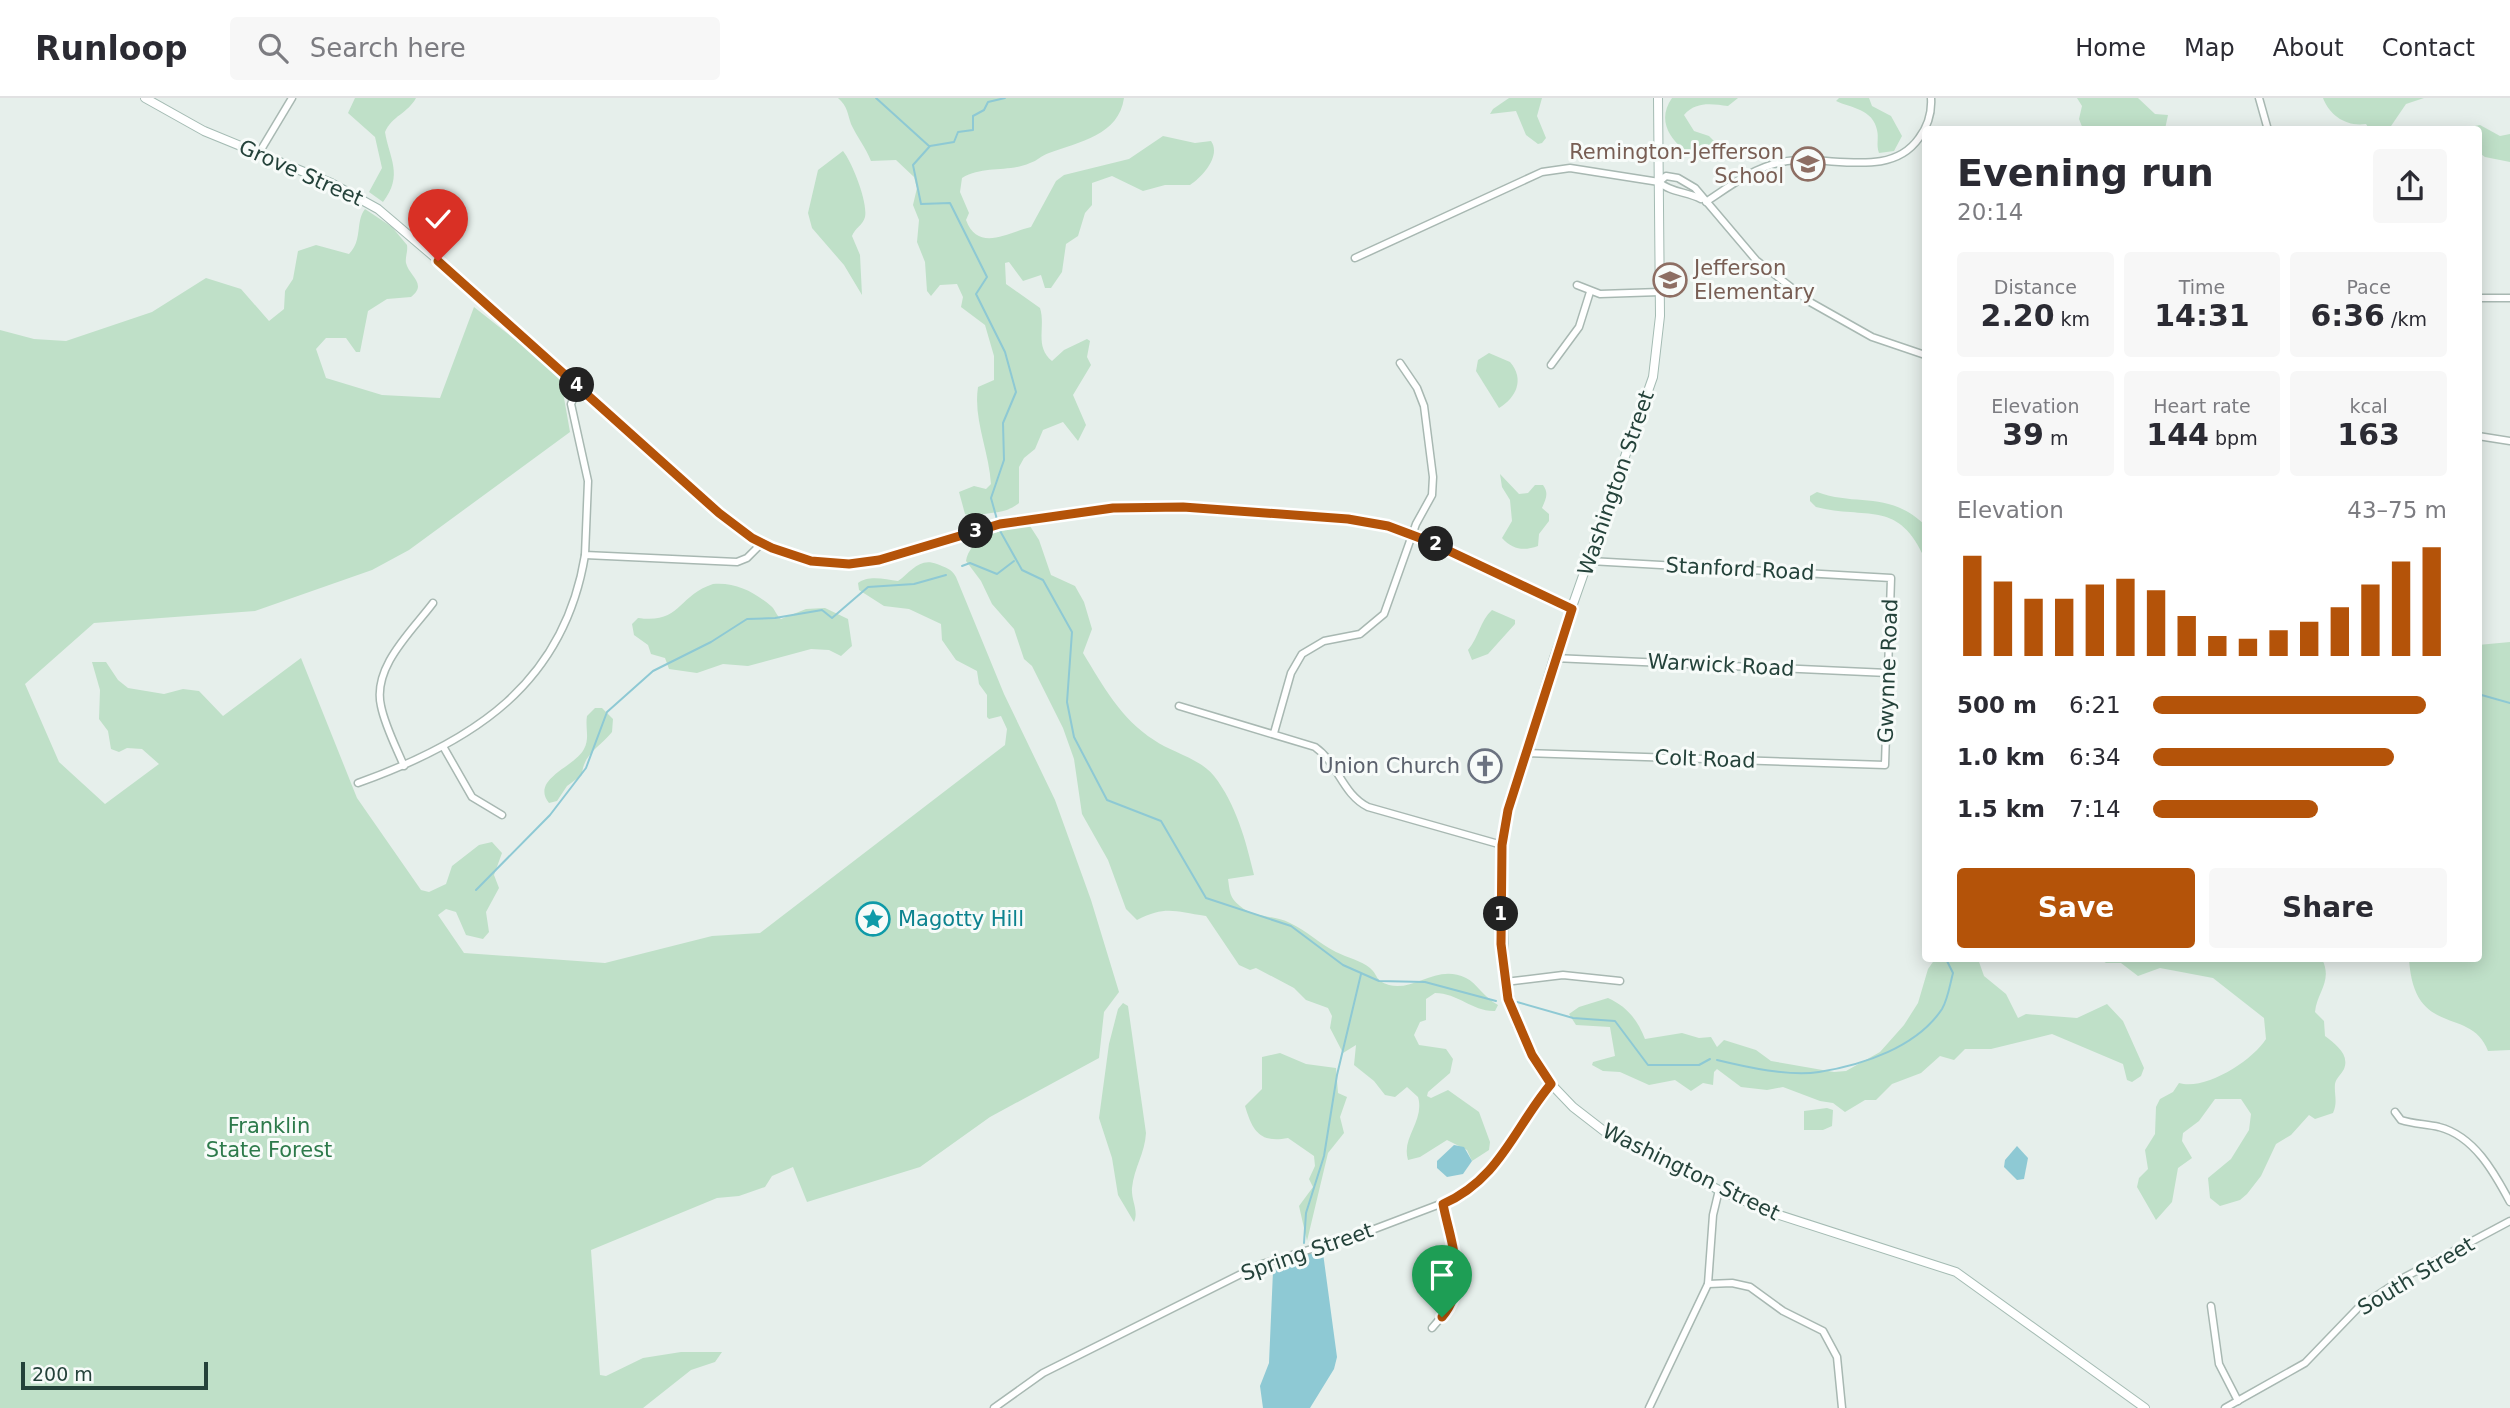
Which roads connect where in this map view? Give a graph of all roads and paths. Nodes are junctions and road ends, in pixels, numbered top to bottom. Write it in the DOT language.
graph roads {
  1 [pos="145,98"];
  2 [pos="292,98"];
  3 [pos="1658,98"];
  4 [pos="1931,98"];
  5 [pos="2259,98"];
  6 [pos="1925,126"];
  7 [pos="2267,126"];
  8 [pos="1922,134"];
  9 [pos="259,153"];
  10 [pos="1659,182"];
  11 [pos="1706,202"];
  12 [pos="1355,258"];
  13 [pos="1577,285"];
  14 [pos="1590,292"];
  15 [pos="1660,292"];
  16 [pos="2482,298"];
  17 [pos="2510,298"];
  18 [pos="1922,354"];
  19 [pos="1400,363"];
  20 [pos="1551,365"];
  21 [pos="579,386"];
  22 [pos="2482,437"];
  23 [pos="2510,441"];
  24 [pos="1412,535"];
  25 [pos="761,544"];
  26 [pos="585,555"];
  27 [pos="1590,561"];
  28 [pos="1891,578"];
  29 [pos="433,603"];
  30 [pos="1572,609"];
  31 [pos="1554,658"];
  32 [pos="1888,673"];
  33 [pos="1179,706"];
  34 [pos="1274,733"];
  35 [pos="444,748"];
  36 [pos="1525,753"];
  37 [pos="1885,765"];
  38 [pos="404,766"];
  39 [pos="358,782"];
  40 [pos="502,815"];
  41 [pos="1502,845"];
  42 [pos="1620,981"];
  43 [pos="1505,982"];
  44 [pos="1551,1084"];
  45 [pos="2395,1112"];
  46 [pos="1719,1191"];
  47 [pos="2510,1202"];
  48 [pos="1443,1204"];
  49 [pos="2510,1221"];
  50 [pos="1886,1248"];
  51 [pos="1886,1258"];
  52 [pos="1708,1284"];
  53 [pos="2211,1306"];
  54 [pos="1432,1328"];
  55 [pos="2238,1401"];
  56 [pos="994,1408"];
  57 [pos="1648,1408"];
  58 [pos="1842,1408"];
  59 [pos="2145,1408"];
  60 [pos="2225,1408"];
  1 -- 9 [label="main road, Grove Street"];
  2 -- 9 [label="street"];
  3 -- 10 [label="main road, Washington Street"];
  4 -- 6 [label="street"];
  5 -- 7 [label="street"];
  8 -- 11 [label="street"];
  9 -- 21 [label="main road, Grove Street"];
  10 -- 11 [label="street"];
  10 -- 11 [label="street"];
  10 -- 12 [label="street"];
  10 -- 15 [label="main road, Washington Street"];
  11 -- 18 [label="street"];
  13 -- 14 [label="street"];
  14 -- 15 [label="street"];
  14 -- 20 [label="street"];
  15 -- 27 [label="main road, Washington Street"];
  16 -- 17 [label="street"];
  19 -- 24 [label="street"];
  21 -- 25 [label="main road, Grove Street"];
  21 -- 26 [label="street"];
  22 -- 23 [label="street"];
  24 -- 25 [label="main road, Grove Street"];
  24 -- 30 [label="main road, Grove Street"];
  24 -- 34 [label="street"];
  25 -- 26 [label="street"];
  26 -- 35 [label="street"];
  27 -- 28 [label="street, Stanford Road"];
  27 -- 30 [label="main road, Washington Street"];
  28 -- 32 [label="street, Gwynne Road"];
  29 -- 38 [label="street"];
  30 -- 31 [label="main road, Washington Street"];
  31 -- 32 [label="street, Warwick Road"];
  31 -- 36 [label="main road, Washington Street"];
  32 -- 37 [label="street, Gwynne Road"];
  33 -- 34 [label="street"];
  34 -- 41 [label="street"];
  35 -- 38 [label="street"];
  35 -- 40 [label="street"];
  36 -- 37 [label="street, Colt Road"];
  36 -- 41 [label="main road, Washington Street"];
  38 -- 39 [label="street"];
  41 -- 43 [label="main road, Washington Street"];
  42 -- 43 [label="street"];
  43 -- 44 [label="main road, Washington Street"];
  44 -- 46 [label="main road, Washington Street"];
  44 -- 48 [label="street, Spring Street"];
  45 -- 47 [label="street"];
  46 -- 50 [label="main road, Washington Street"];
  46 -- 52 [label="street"];
  48 -- 54 [label="street"];
  48 -- 56 [label="street, Spring Street"];
  49 -- 55 [label="street, South Street"];
  50 -- 51 [label="street"];
  50 -- 59 [label="main road, Washington Street"];
  52 -- 57 [label="street"];
  52 -- 58 [label="street"];
  53 -- 55 [label="street"];
  55 -- 60 [label="street, South Street"];
}
